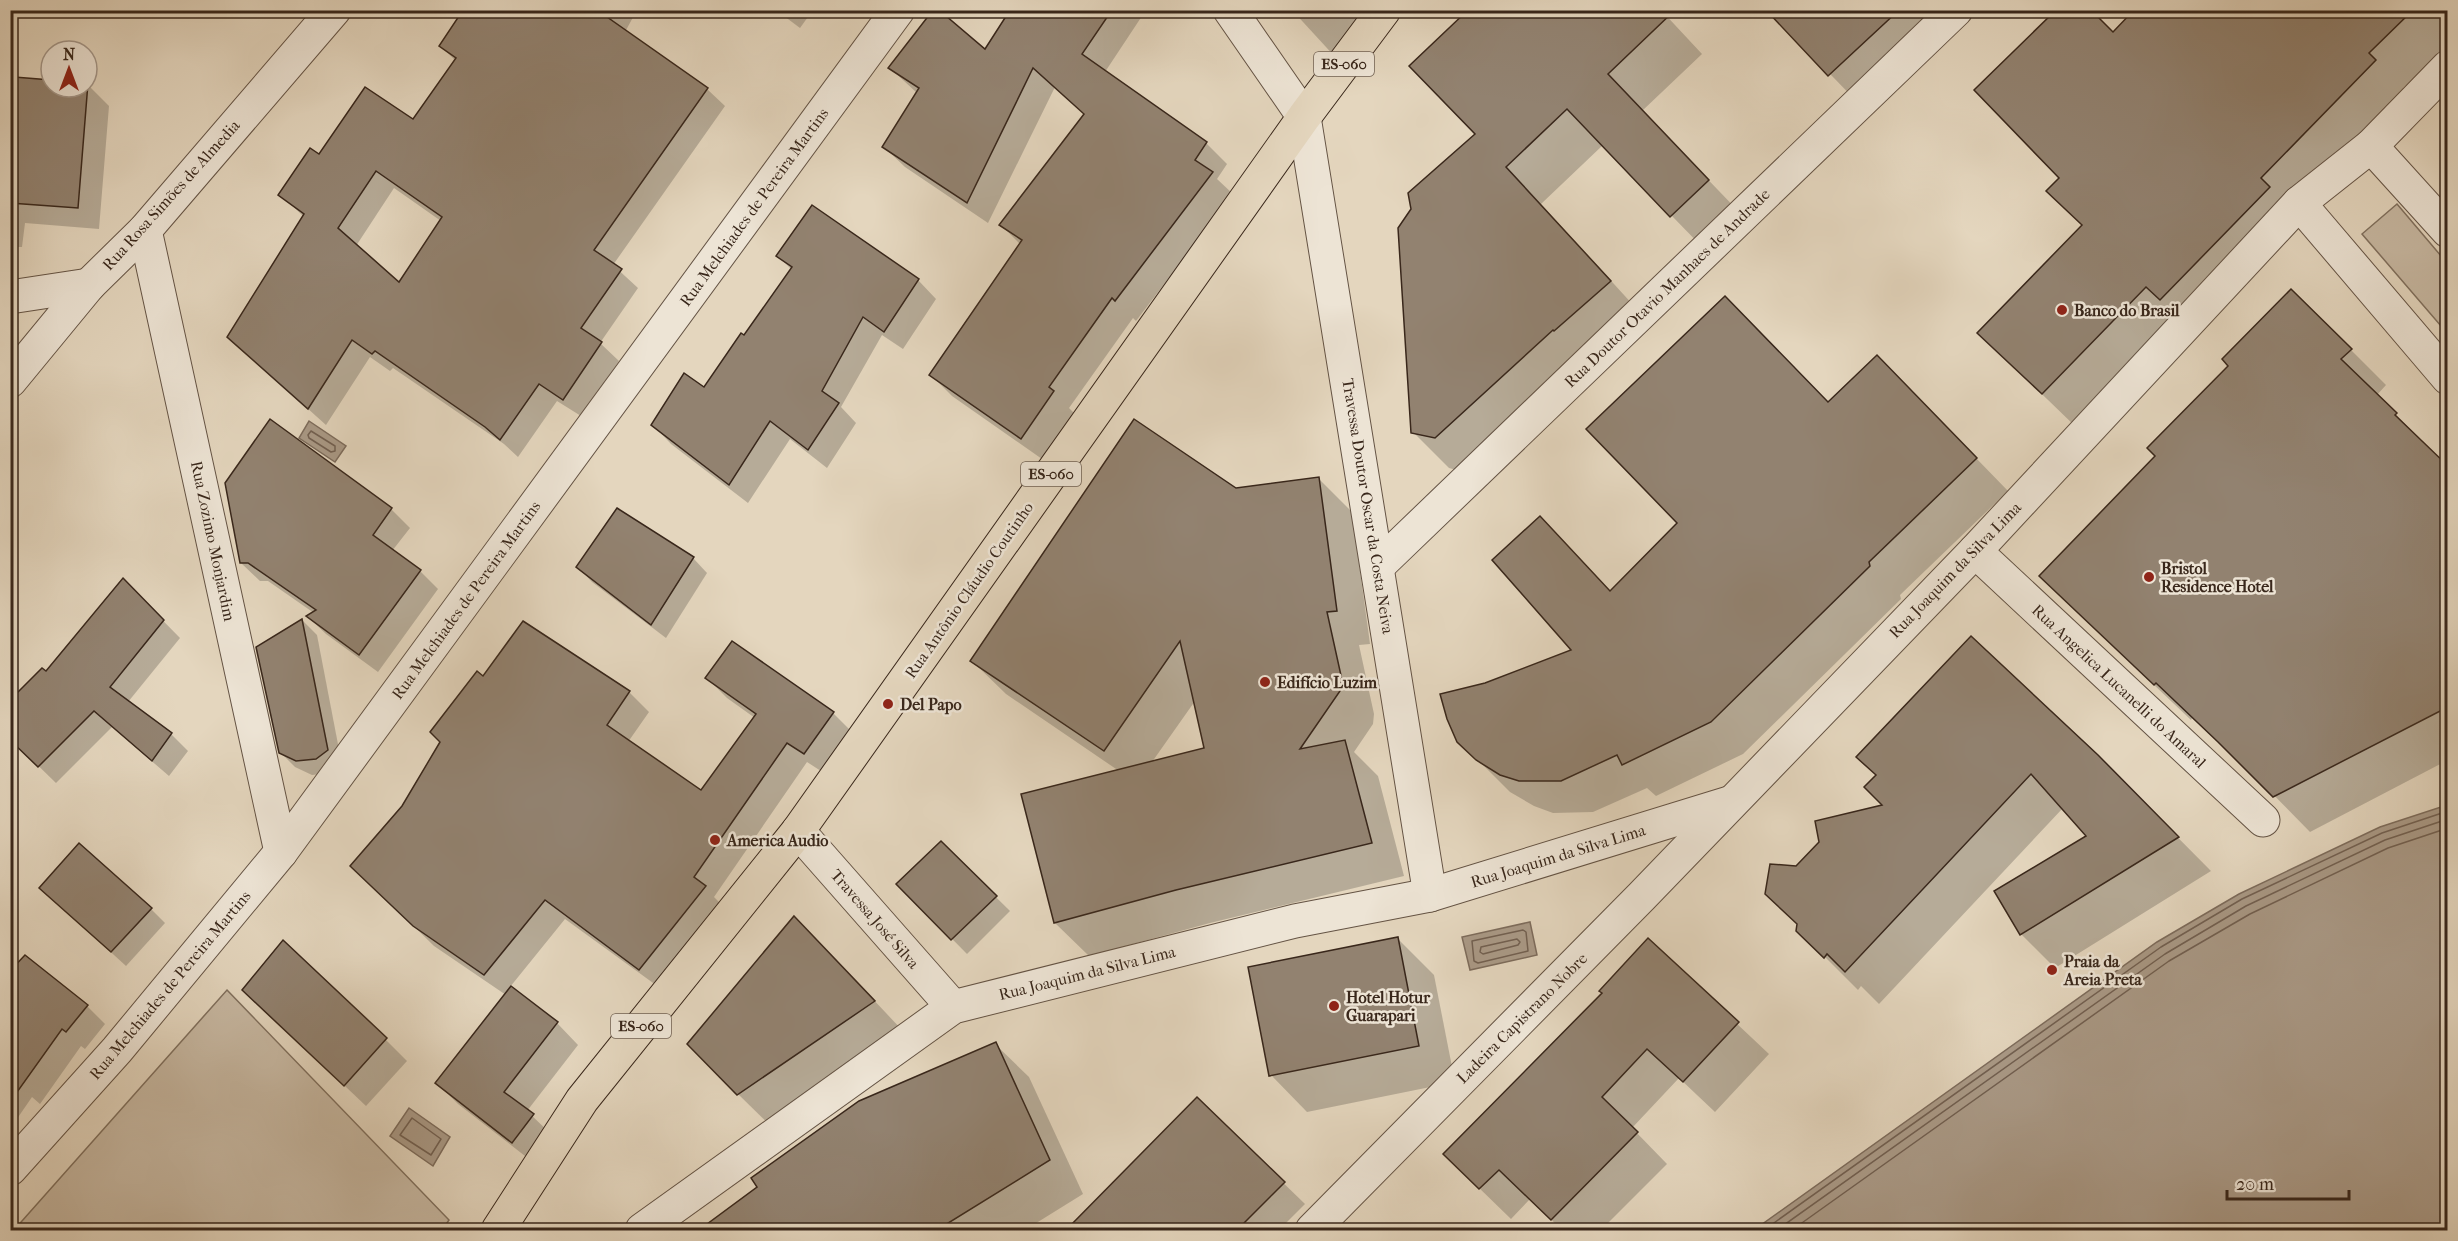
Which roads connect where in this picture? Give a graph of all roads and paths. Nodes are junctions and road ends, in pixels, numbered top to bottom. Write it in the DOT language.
graph roads {
  1 [pos="334,10"];
  2 [pos="898,10"];
  3 [pos="1230,10"];
  4 [pos="1384,10"];
  5 [pos="1956,10"];
  6 [pos="2448,67"];
  7 [pos="1304,117"];
  8 [pos="2371,146"];
  9 [pos="2299,203"];
  10 [pos="145,230"];
  11 [pos="2448,231"];
  12 [pos="89,285"];
  13 [pos="10,297"];
  14 [pos="2447,374"];
  15 [pos="10,381"];
  16 [pos="1975,551"];
  17 [pos="1378,566"];
  18 [pos="1730,803"];
  19 [pos="2263,820"];
  20 [pos="798,831"];
  21 [pos="281,852"];
  22 [pos="1430,895"];
  23 [pos="953,1007"];
  24 [pos="10,1169"];
  25 [pos="498,1230"];
  26 [pos="642,1230"];
  27 [pos="1312,1230"];
  1 -- 10 [label="street, Rua Rosa Simões de Almedia"];
  2 -- 21 [label="street, Rua Melchiades de Pereira Martins"];
  3 -- 7 [label="street"];
  4 -- 7 [label="main road, ES-060"];
  5 -- 17 [label="street, Rua Doutor Otavio Manhaes de Andrade"];
  6 -- 8 [label="street, Rua Joaquim da Silva Lima"];
  7 -- 17 [label="street, Travessa Doutor Oscar da Costa Neiva"];
  7 -- 20 [label="main road, Rua Antônio Cláudio Coutinho / ES-060"];
  8 -- 9 [label="street, Rua Joaquim da Silva Lima"];
  8 -- 11 [label="street"];
  9 -- 14 [label="street"];
  9 -- 16 [label="street, Rua Joaquim da Silva Lima"];
  10 -- 12 [label="street, Rua Rosa Simões de Almedia"];
  10 -- 21 [label="street, Rua Zozimo Monjardim"];
  12 -- 13 [label="street"];
  12 -- 15 [label="street, Rua Rosa Simões de Almedia"];
  16 -- 18 [label="street, Rua Joaquim da Silva Lima"];
  16 -- 19 [label="street, Rua Angelica Lucanelli do Amaral"];
  17 -- 22 [label="street, Travessa Doutor Oscar da Costa Neiva"];
  18 -- 22 [label="street, Rua Joaquim da Silva Lima"];
  18 -- 27 [label="street, Ladeira Capistrano Nobre"];
  20 -- 23 [label="street, Travessa José Silva"];
  20 -- 25 [label="main road, Rua Antônio Cláudio Coutinho / ES-060"];
  21 -- 24 [label="street, Rua Melchiades de Pereira Martins"];
  22 -- 23 [label="street, Rua Joaquim da Silva Lima"];
  23 -- 26 [label="street, Rua Joaquim da Silva Lima"];
}
